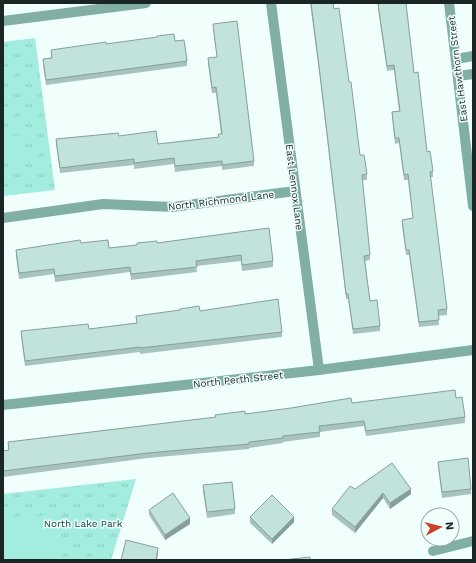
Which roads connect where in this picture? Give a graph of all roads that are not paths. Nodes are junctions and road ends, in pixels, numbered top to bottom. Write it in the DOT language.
graph roads {
  1 [pos="146,3"];
  2 [pos="272,3"];
  3 [pos="449,3"];
  4 [pos="3,21"];
  5 [pos="473,56"];
  6 [pos="456,59"];
  7 [pos="473,74"];
  8 [pos="458,76"];
  9 [pos="295,191"];
  10 [pos="473,206"];
  11 [pos="3,218"];
  12 [pos="473,350"];
  13 [pos="319,370"];
  14 [pos="3,405"];
  15 [pos="473,541"];
  16 [pos="433,551"];
  1 -- 4 [label="street"];
  2 -- 9 [label="street, East Lennox Lane"];
  3 -- 6 [label="street, East Hawthorn Street"];
  5 -- 6 [label="street"];
  6 -- 8 [label="street, East Hawthorn Street"];
  7 -- 8 [label="street"];
  8 -- 10 [label="street, East Hawthorn Street"];
  9 -- 11 [label="street, North Richmond Lane"];
  9 -- 13 [label="street, East Lennox Lane"];
  12 -- 13 [label="street, North Perth Street"];
  13 -- 14 [label="street, North Perth Street"];
  15 -- 16 [label="street"];
}
